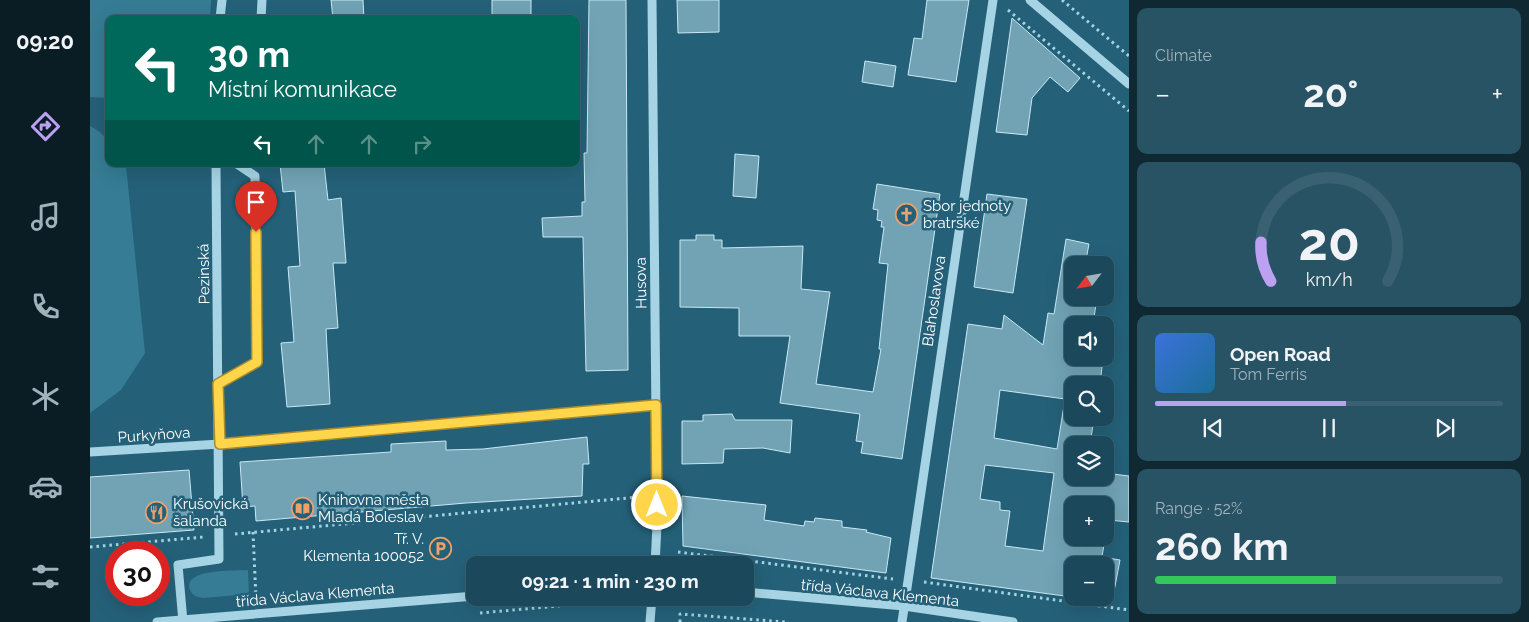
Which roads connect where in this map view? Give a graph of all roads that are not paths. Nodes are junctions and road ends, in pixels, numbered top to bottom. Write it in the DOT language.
graph roads {
  1 [pos="222,0"];
  2 [pos="262,0"];
  3 [pos="652,0"];
  4 [pos="1030,0"];
  5 [pos="997,2"];
  6 [pos="220,15"];
  7 [pos="262,15"];
  8 [pos="1129,84"];
  9 [pos="216,167"];
  10 [pos="242,167"];
  11 [pos="218,384"];
  12 [pos="656,405"];
  13 [pos="220,444"];
  14 [pos="90,452"];
  15 [pos="655,556"];
  16 [pos="754,593"];
  17 [pos="466,597"];
  18 [pos="651,606"];
  19 [pos="904,606"];
  20 [pos="183,621"];
  21 [pos="157,622"];
  22 [pos="650,622"];
  23 [pos="902,622"];
  24 [pos="1013,622"];
  1 -- 6 [label="street"];
  2 -- 7 [label="street"];
  3 -- 12 [label="street, Husova"];
  4 -- 8 [label="street"];
  5 -- 19 [label="street, Blahoslavova"];
  9 -- 11 [label="street, Pezinská"];
  10 -- 11 [label="street"];
  11 -- 13 [label="street, Pezinská"];
  12 -- 13 [label="street, Purkyňova"];
  12 -- 15 [label="street, Husova"];
  13 -- 14 [label="street, Purkyňova"];
  13 -- 20 [label="street, Pezinská"];
  16 -- 19 [label="street, třída Václava Klementa"];
  17 -- 20 [label="street, třída Václava Klementa"];
  18 -- 22 [label="street"];
  19 -- 23 [label="street, Blahoslavova"];
  19 -- 24 [label="street, třída Václava Klementa"];
  20 -- 21 [label="street, třída Václava Klementa"];
}
